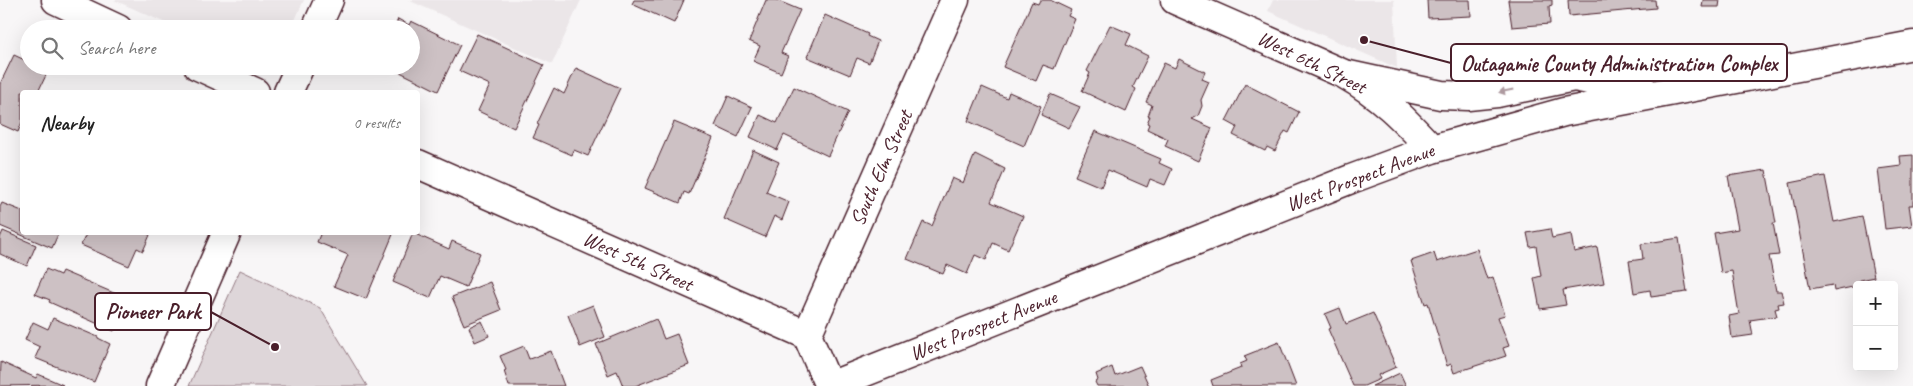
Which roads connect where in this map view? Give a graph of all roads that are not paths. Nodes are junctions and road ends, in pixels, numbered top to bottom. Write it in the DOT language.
graph roads {
  1 [pos="56,0"];
  2 [pos="329,0"];
  3 [pos="956,0"];
  4 [pos="1175,0"];
  5 [pos="99,20"];
  6 [pos="320,20"];
  7 [pos="1913,45"];
  8 [pos="1344,74"];
  9 [pos="218,75"];
  10 [pos="296,75"];
  11 [pos="251,90"];
  12 [pos="289,90"];
  13 [pos="1657,93"];
  14 [pos="1432,149"];
  15 [pos="420,165"];
  16 [pos="225,235"];
  17 [pos="807,335"];
  18 [pos="160,386"];
  19 [pos="830,386"];
  1 -- 5 [label="main road"];
  2 -- 6 [label="main road"];
  3 -- 17 [label="main road, South Elm Street"];
  4 -- 8 [label="main road, West 6th Street"];
  7 -- 13 [label="main road, West Prospect Avenue"];
  13 -- 8 [label="main road, one-way"];
  8 -- 14 [label="main road, West 6th Street"];
  9 -- 11 [label="main road"];
  10 -- 12 [label="main road"];
  13 -- 14 [label="main road, West Prospect Avenue"];
  14 -- 19 [label="main road, West Prospect Avenue"];
  15 -- 17 [label="main road, West 5th Street"];
  16 -- 18 [label="main road"];
  17 -- 19 [label="main road"];
}
